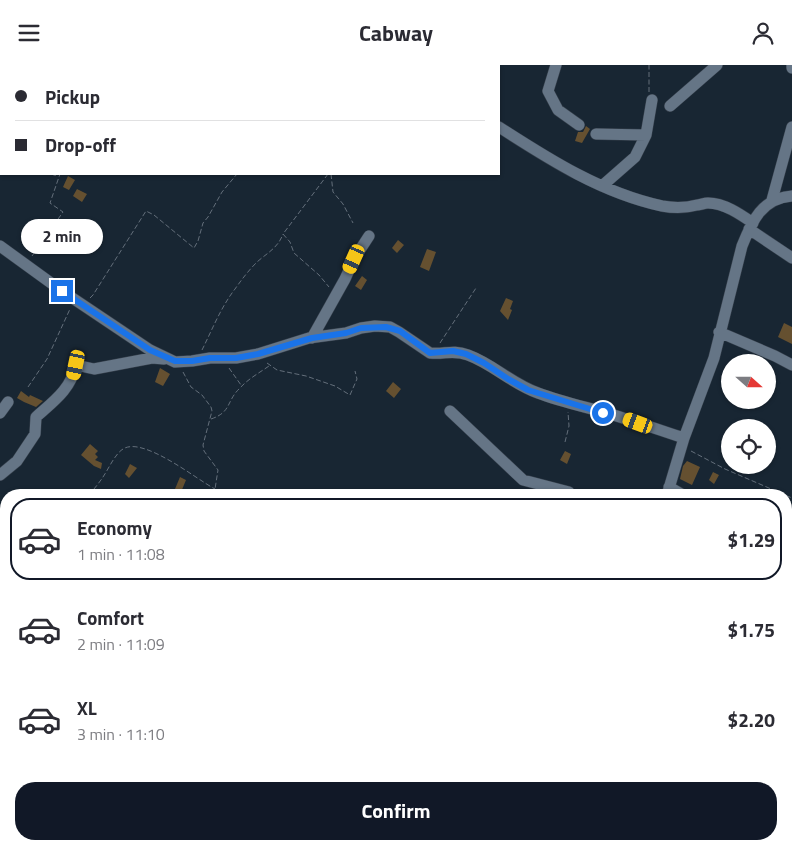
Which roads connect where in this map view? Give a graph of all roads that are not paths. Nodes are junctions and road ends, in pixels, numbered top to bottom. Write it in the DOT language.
graph roads {
  1 [pos="556,65"];
  2 [pos="717,65"];
  3 [pos="652,100"];
  4 [pos="670,106"];
  5 [pos="578,125"];
  6 [pos="792,127"];
  7 [pos="500,128"];
  8 [pos="596,135"];
  9 [pos="646,135"];
  10 [pos="602,186"];
  11 [pos="792,196"];
  12 [pos="772,200"];
  13 [pos="751,226"];
  14 [pos="369,236"];
  15 [pos="0,246"];
  16 [pos="792,258"];
  17 [pos="720,332"];
  18 [pos="312,338"];
  19 [pos="171,360"];
  20 [pos="792,365"];
  21 [pos="8,402"];
  22 [pos="450,411"];
  23 [pos="0,413"];
  24 [pos="683,442"];
  25 [pos="0,475"];
  26 [pos="558,489"];
  27 [pos="669,489"];
  1 -- 5 [label="street"];
  2 -- 4 [label="street"];
  3 -- 9 [label="street"];
  6 -- 12 [label="street"];
  7 -- 10 [label="street"];
  8 -- 9 [label="street"];
  9 -- 10 [label="street"];
  10 -- 13 [label="street"];
  11 -- 12 [label="street"];
  12 -- 13 [label="street"];
  13 -- 16 [label="street"];
  13 -- 17 [label="street"];
  14 -- 18 [label="street"];
  15 -- 19 [label="street"];
  17 -- 20 [label="street"];
  17 -- 24 [label="street"];
  18 -- 19 [label="street"];
  18 -- 24 [label="street"];
  19 -- 25 [label="street"];
  21 -- 23 [label="street"];
  22 -- 26 [label="street"];
  24 -- 27 [label="street"];
}
